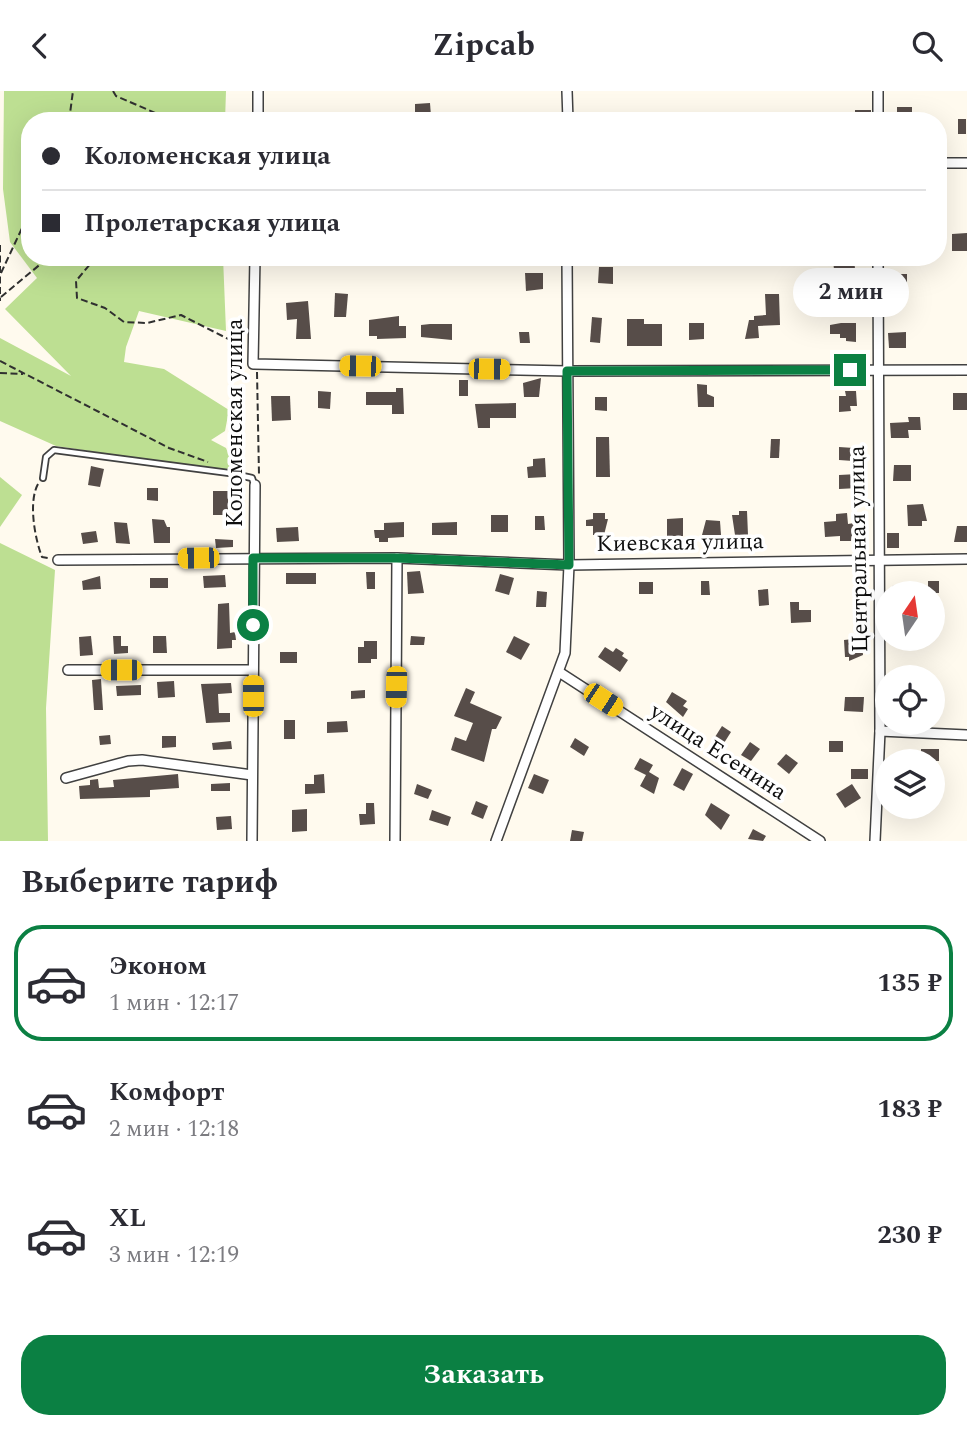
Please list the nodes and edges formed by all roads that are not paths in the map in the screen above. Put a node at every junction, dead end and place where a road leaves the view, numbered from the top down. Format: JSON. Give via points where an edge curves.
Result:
{"nodes":[{"id":1,"x":258,"y":91,"type":"edge"},
{"id":2,"x":568,"y":91,"type":"edge"},
{"id":3,"x":878,"y":91,"type":"edge"},
{"id":4,"x":258,"y":112,"type":"edge"},
{"id":5,"x":568,"y":112,"type":"edge"},
{"id":6,"x":878,"y":112,"type":"edge"},
{"id":7,"x":947,"y":163,"type":"edge"},
{"id":8,"x":967,"y":163,"type":"edge"},
{"id":9,"x":255,"y":266,"type":"edge"},
{"id":10,"x":567,"y":266,"type":"edge"},
{"id":11,"x":877,"y":266,"type":"edge"},
{"id":12,"x":876,"y":370,"type":"junction"},
{"id":13,"x":967,"y":370,"type":"edge"},
{"id":14,"x":567,"y":371,"type":"junction"},
{"id":15,"x":43,"y":478,"type":"road end"},
{"id":16,"x":255,"y":485,"type":"joint"},
{"id":17,"x":253,"y":558,"type":"junction"},
{"id":18,"x":397,"y":558,"type":"junction"},
{"id":19,"x":878,"y":558,"type":"junction"},
{"id":20,"x":967,"y":559,"type":"edge"},
{"id":21,"x":58,"y":560,"type":"road end"},
{"id":22,"x":569,"y":565,"type":"junction"},
{"id":23,"x":879,"y":665,"type":"edge"},
{"id":24,"x":68,"y":670,"type":"dead end"},
{"id":25,"x":253,"y":670,"type":"junction"},
{"id":26,"x":559,"y":672,"type":"junction"},
{"id":27,"x":945,"y":734,"type":"edge"},
{"id":28,"x":880,"y":735,"type":"edge"},
{"id":29,"x":967,"y":735,"type":"edge"},
{"id":30,"x":252,"y":775,"type":"junction"},
{"id":31,"x":66,"y":778,"type":"dead end"},
{"id":32,"x":252,"y":841,"type":"edge"},
{"id":33,"x":395,"y":841,"type":"edge"},
{"id":34,"x":496,"y":841,"type":"edge"},
{"id":35,"x":820,"y":841,"type":"edge"},
{"id":36,"x":875,"y":841,"type":"edge"}],
"edges":[{"from":1,"to":4,"type":"street"},
{"from":2,"to":5,"type":"street"},
{"from":3,"to":6,"type":"street"},
{"from":7,"to":8,"type":"street"},
{"from":9,"to":14,"type":"street","name":"Коломенская улица","via":[[253,364]]},
{"from":10,"to":14,"type":"street"},
{"from":11,"to":12,"type":"street","name":"Центральная улица"},
{"from":12,"to":13,"type":"street"},
{"from":12,"to":14,"type":"street"},
{"from":12,"to":19,"type":"street","name":"Центральная улица"},
{"from":14,"to":22,"type":"street"},
{"from":15,"to":16,"type":"lane","via":[[46,457],[54,450],[229,474],[251,478]]},
{"from":16,"to":17,"type":"street","name":"Коломенская улица"},
{"from":17,"to":18,"type":"street","name":"Киевская улица"},
{"from":17,"to":21,"type":"street","name":"Киевская улица"},
{"from":17,"to":25,"type":"street","name":"Коломенская улица"},
{"from":18,"to":22,"type":"street","name":"Киевская улица"},
{"from":18,"to":33,"type":"street"},
{"from":19,"to":20,"type":"street","name":"Киевская улица"},
{"from":19,"to":22,"type":"street","name":"Киевская улица"},
{"from":19,"to":23,"type":"street","name":"Центральная улица"},
{"from":22,"to":26,"type":"street","via":[[565,653]]},
{"from":24,"to":25,"type":"street"},
{"from":25,"to":30,"type":"street","name":"Коломенская улица"},
{"from":26,"to":34,"type":"street"},
{"from":26,"to":35,"type":"street","name":"улица Есенина"},
{"from":27,"to":29,"type":"street"},
{"from":28,"to":36,"type":"street","name":"Центральная улица"},
{"from":30,"to":31,"type":"street","via":[[135,760]]},
{"from":30,"to":32,"type":"street","name":"Коломенская улица"}]}
